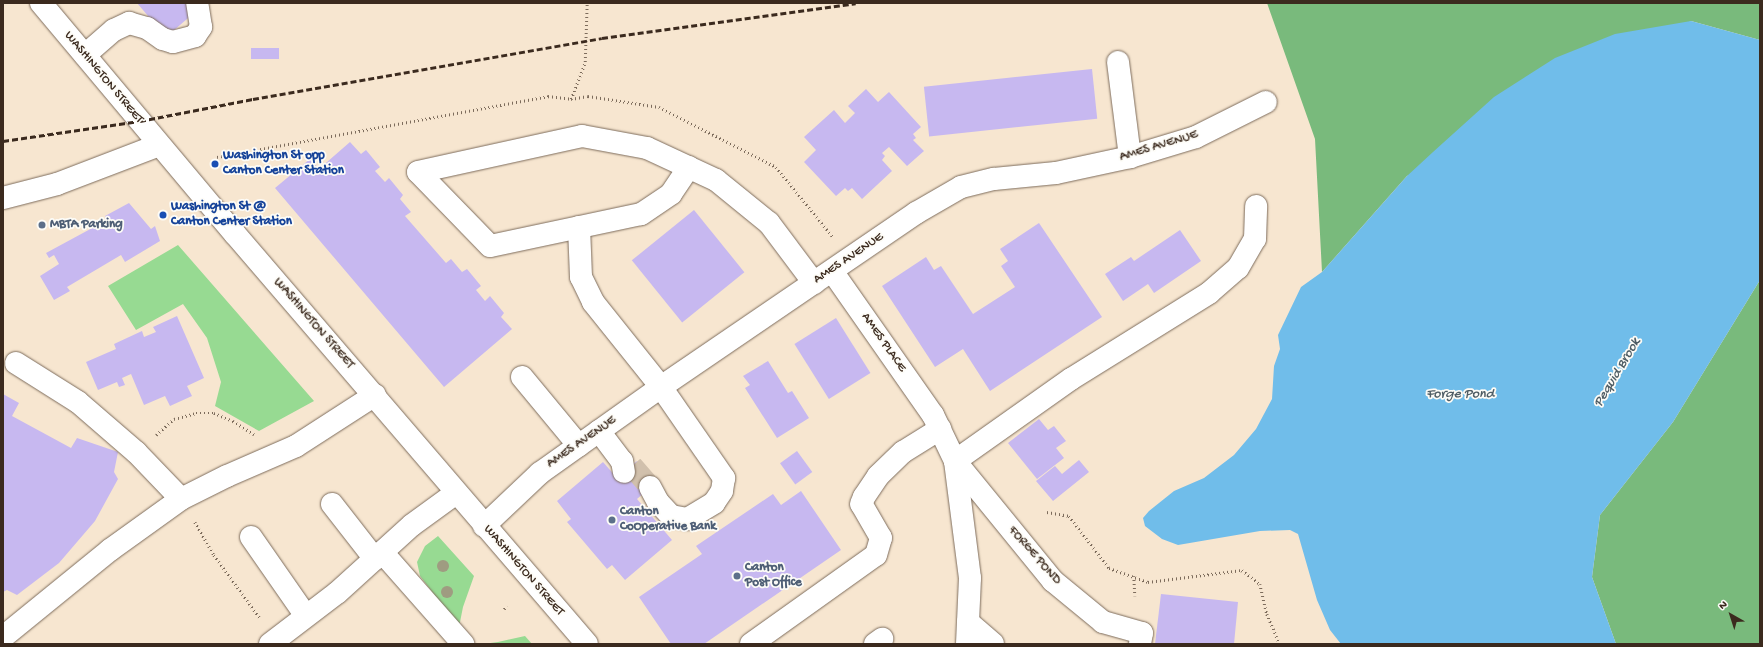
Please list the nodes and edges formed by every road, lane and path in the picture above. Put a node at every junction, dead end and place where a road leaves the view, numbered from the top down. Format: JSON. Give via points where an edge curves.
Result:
{"nodes":[{"id":1,"x":41,"y":3,"type":"edge"},
{"id":2,"x":197,"y":3,"type":"edge"},
{"id":3,"x":587,"y":3,"type":"edge"},
{"id":4,"x":85,"y":55,"type":"junction"},
{"id":5,"x":1118,"y":62,"type":"dead end"},
{"id":6,"x":571,"y":99,"type":"dead end"},
{"id":7,"x":1266,"y":102,"type":"dead end"},
{"id":8,"x":159,"y":144,"type":"junction"},
{"id":9,"x":1130,"y":158,"type":"junction"},
{"id":10,"x":689,"y":167,"type":"junction"},
{"id":11,"x":3,"y":198,"type":"edge"},
{"id":12,"x":1256,"y":206,"type":"dead end"},
{"id":13,"x":579,"y":227,"type":"junction"},
{"id":14,"x":832,"y":271,"type":"junction"},
{"id":15,"x":814,"y":283,"type":"junction"},
{"id":16,"x":16,"y":363,"type":"dead end"},
{"id":17,"x":522,"y":377,"type":"dead end"},
{"id":18,"x":661,"y":387,"type":"junction"},
{"id":19,"x":375,"y":395,"type":"junction"},
{"id":20,"x":936,"y":422,"type":"junction"},
{"id":21,"x":599,"y":431,"type":"junction"},
{"id":22,"x":579,"y":446,"type":"junction"},
{"id":23,"x":278,"y":454,"type":"junction"},
{"id":24,"x":140,"y":456,"type":"junction"},
{"id":25,"x":955,"y":461,"type":"junction"},
{"id":26,"x":626,"y":466,"type":"tunnel mouth"},
{"id":27,"x":456,"y":493,"type":"junction"},
{"id":28,"x":650,"y":494,"type":"tunnel mouth"},
{"id":29,"x":182,"y":499,"type":"junction"},
{"id":30,"x":332,"y":504,"type":"dead end"},
{"id":31,"x":1047,"y":512,"type":"dead end"},
{"id":32,"x":484,"y":526,"type":"junction"},
{"id":33,"x":251,"y":537,"type":"dead end"},
{"id":34,"x":378,"y":555,"type":"junction"},
{"id":35,"x":1134,"y":576,"type":"junction"},
{"id":36,"x":1135,"y":596,"type":"dead end"},
{"id":37,"x":306,"y":616,"type":"junction"},
{"id":38,"x":261,"y":620,"type":"dead end"},
{"id":39,"x":968,"y":622,"type":"junction"},
{"id":40,"x":3,"y":637,"type":"edge"},
{"id":41,"x":270,"y":644,"type":"edge"},
{"id":42,"x":463,"y":644,"type":"edge"},
{"id":43,"x":587,"y":644,"type":"edge"},
{"id":44,"x":751,"y":644,"type":"edge"},
{"id":45,"x":967,"y":644,"type":"edge"},
{"id":46,"x":992,"y":644,"type":"edge"},
{"id":47,"x":1140,"y":644,"type":"edge"},
{"id":48,"x":1280,"y":644,"type":"edge"}],
"edges":[{"from":1,"to":4,"type":"street","name":"WASHINGTON STREET"},
{"from":2,"to":4,"type":"street","via":[[201,27],[195,36],[173,42],[146,28],[129,23],[114,30]]},
{"from":3,"to":6,"type":"path","via":[[585,62]]},
{"from":4,"to":8,"type":"street","name":"WASHINGTON STREET"},
{"from":5,"to":9,"type":"street"},
{"from":7,"to":9,"type":"street","name":"AMES AVENUE","via":[[1196,138]]},
{"from":8,"to":11,"type":"street","via":[[57,184]]},
{"from":8,"to":19,"type":"street","name":"WASHINGTON STREET"},
{"from":9,"to":14,"type":"street","name":"AMES AVENUE","via":[[1056,173],[994,179],[961,187],[916,213]]},
{"from":10,"to":13,"type":"street","via":[[670,194],[641,214]]},
{"from":10,"to":13,"type":"street","via":[[647,148],[582,136],[418,172],[490,246]]},
{"from":10,"to":15,"type":"street","via":[[716,180],[769,223]]},
{"from":12,"to":25,"type":"street","via":[[1255,239],[1238,268],[1215,288],[1071,379]]},
{"from":13,"to":18,"type":"street","via":[[581,277],[593,302]]},
{"from":14,"to":15,"type":"street","name":"AMES AVENUE"},
{"from":14,"to":20,"type":"street","name":"AMES PLACE"},
{"from":15,"to":18,"type":"street","name":"AMES AVENUE"},
{"from":16,"to":24,"type":"street","via":[[78,402]]},
{"from":17,"to":22,"type":"street"},
{"from":18,"to":21,"type":"street","name":"AMES AVENUE"},
{"from":18,"to":28,"type":"street","via":[[724,478],[722,491],[714,503],[687,519],[670,516]]},
{"from":19,"to":23,"type":"street","via":[[296,446]]},
{"from":19,"to":27,"type":"street","name":"WASHINGTON STREET"},
{"from":20,"to":25,"type":"street","name":"FORGE POND"},
{"from":20,"to":44,"type":"street","via":[[878,476],[864,497],[861,504],[881,538],[876,555]]},
{"from":21,"to":22,"type":"street","name":"AMES AVENUE"},
{"from":21,"to":26,"type":"street"},
{"from":22,"to":32,"type":"street","name":"AMES AVENUE","via":[[540,473]]},
{"from":23,"to":24,"type":"path","via":[[233,421],[214,413],[196,413],[174,419],[163,427]]},
{"from":23,"to":29,"type":"street"},
{"from":24,"to":29,"type":"street"},
{"from":25,"to":39,"type":"street","name":"FORGE POND","via":[[970,578]]},
{"from":25,"to":47,"type":"street","name":"FORGE POND","via":[[1053,581],[1103,622],[1142,633]]},
{"from":27,"to":32,"type":"street","name":"WASHINGTON STREET"},
{"from":27,"to":34,"type":"street","via":[[412,525]]},
{"from":29,"to":38,"type":"path","via":[[214,555]]},
{"from":29,"to":40,"type":"street","via":[[110,550]]},
{"from":30,"to":34,"type":"street"},
{"from":31,"to":35,"type":"path","via":[[1069,516],[1108,568]]},
{"from":32,"to":43,"type":"street","name":"WASHINGTON STREET"},
{"from":33,"to":37,"type":"street"},
{"from":34,"to":37,"type":"street","via":[[337,593]]},
{"from":34,"to":42,"type":"street"},
{"from":35,"to":36,"type":"path"},
{"from":35,"to":48,"type":"path","via":[[1148,582],[1242,570],[1260,584],[1267,614]]},
{"from":37,"to":41,"type":"street"},
{"from":39,"to":45,"type":"street","name":"FORGE POND"},
{"from":39,"to":46,"type":"street"}]}
